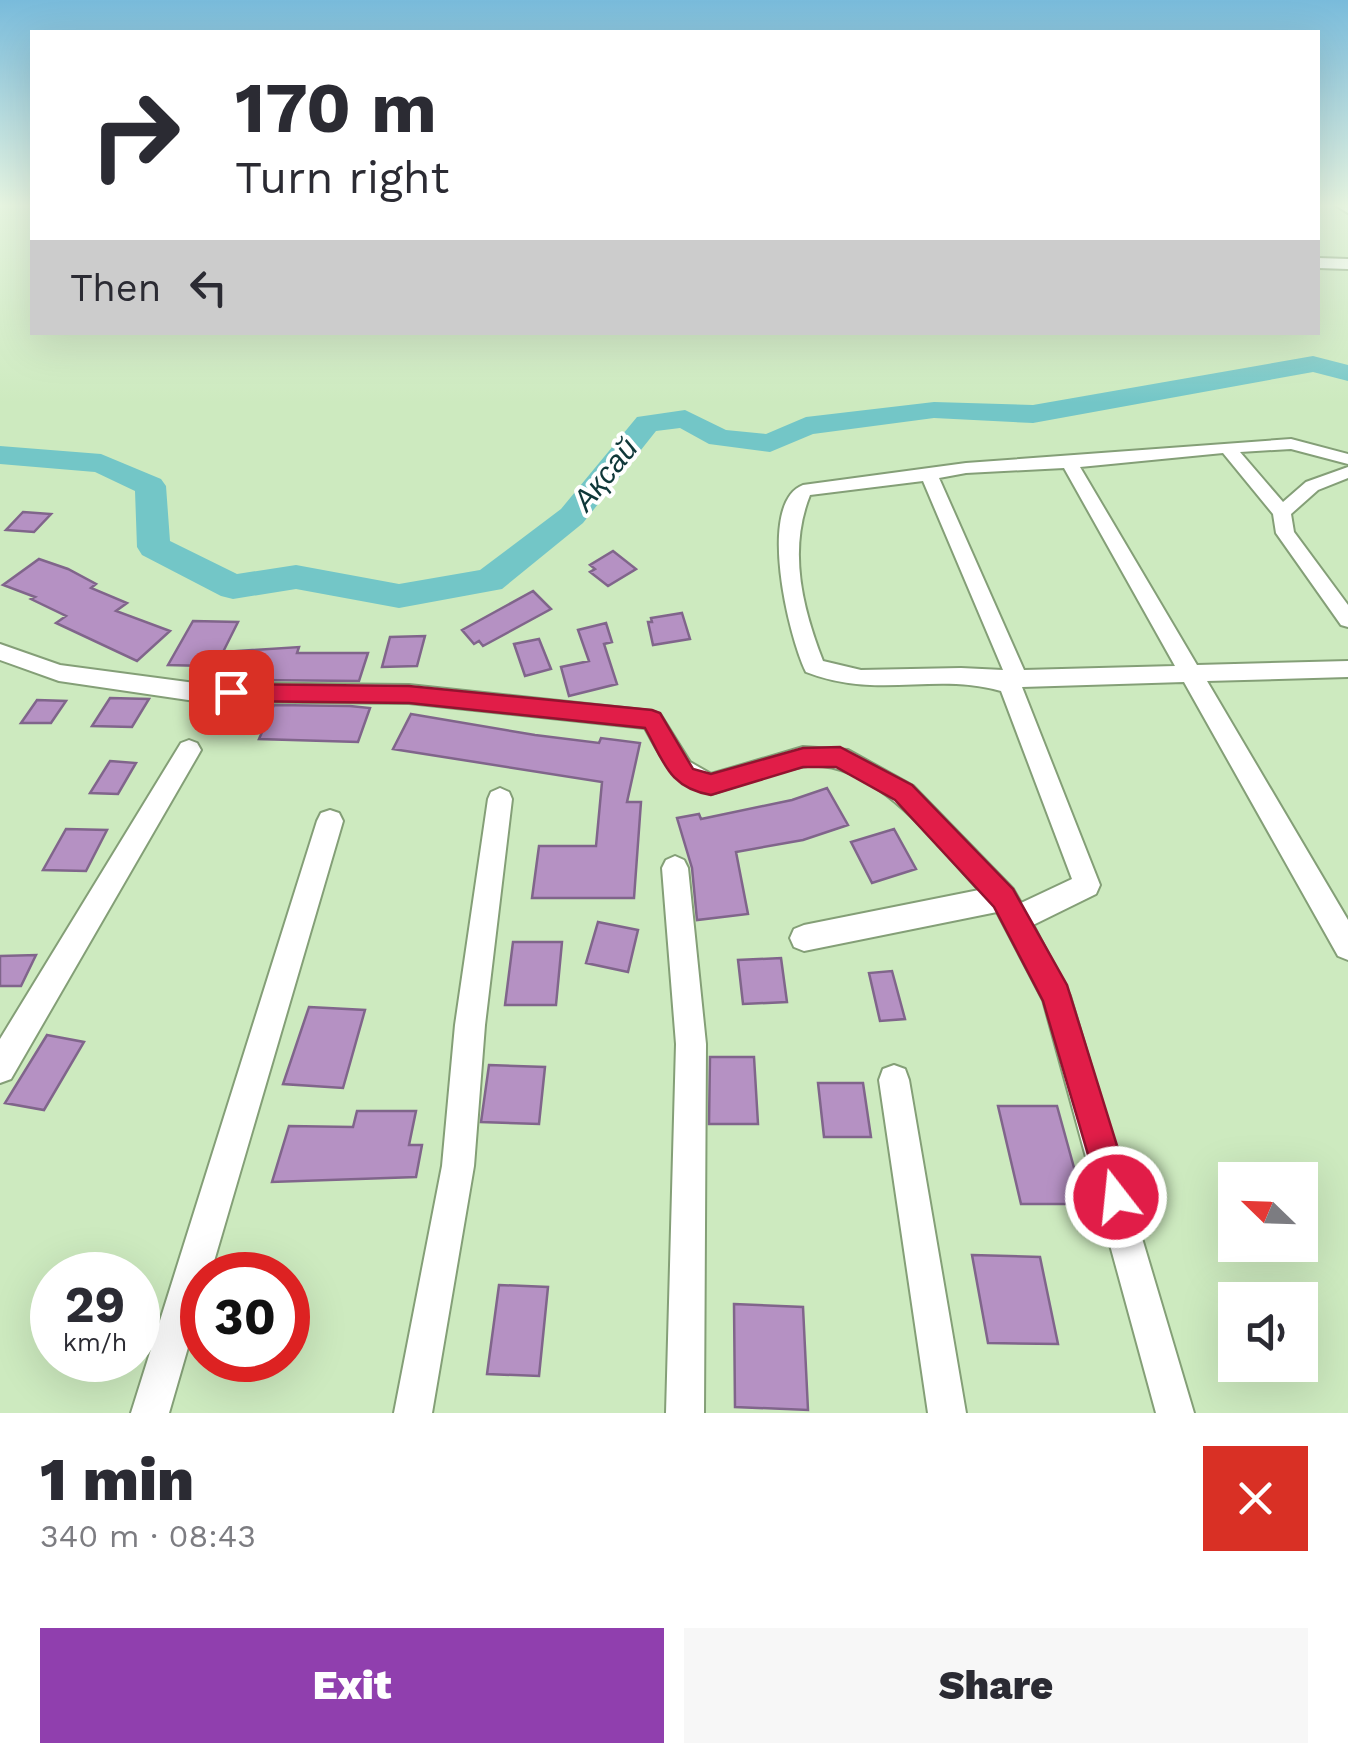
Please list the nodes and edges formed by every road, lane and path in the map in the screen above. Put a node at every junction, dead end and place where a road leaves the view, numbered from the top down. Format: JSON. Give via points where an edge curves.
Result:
{"nodes":[{"id":1,"x":1227,"y":448,"type":"junction"},
{"id":2,"x":1348,"y":459,"type":"edge"},
{"id":3,"x":1070,"y":464,"type":"junction"},
{"id":4,"x":1348,"y":472,"type":"edge"},
{"id":5,"x":928,"y":475,"type":"junction"},
{"id":6,"x":1282,"y":512,"type":"junction"},
{"id":7,"x":1348,"y":620,"type":"edge"},
{"id":8,"x":0,"y":652,"type":"edge"},
{"id":9,"x":1348,"y":669,"type":"edge"},
{"id":10,"x":1194,"y":674,"type":"junction"},
{"id":11,"x":1006,"y":678,"type":"junction"},
{"id":12,"x":189,"y":750,"type":"dead end"},
{"id":13,"x":500,"y":799,"type":"dead end"},
{"id":14,"x":330,"y":821,"type":"dead end"},
{"id":15,"x":675,"y":868,"type":"dead end"},
{"id":16,"x":1009,"y":909,"type":"junction"},
{"id":17,"x":804,"y":938,"type":"dead end"},
{"id":18,"x":1348,"y":946,"type":"edge"},
{"id":19,"x":0,"y":1068,"type":"edge"},
{"id":20,"x":894,"y":1080,"type":"dead end"},
{"id":21,"x":150,"y":1413,"type":"edge"},
{"id":22,"x":413,"y":1413,"type":"edge"},
{"id":23,"x":685,"y":1413,"type":"edge"},
{"id":24,"x":947,"y":1413,"type":"edge"},
{"id":25,"x":1176,"y":1413,"type":"edge"}],
"edges":[{"from":1,"to":2,"type":"street","via":[[1291,444]]},
{"from":1,"to":3,"type":"street"},
{"from":1,"to":6,"type":"street"},
{"from":3,"to":5,"type":"street"},
{"from":3,"to":10,"type":"street"},
{"from":4,"to":6,"type":"street","via":[[1312,486]]},
{"from":5,"to":11,"type":"street"},
{"from":5,"to":11,"type":"street","via":[[803,490],[790,528],[799,628],[814,666],[838,679]]},
{"from":6,"to":7,"type":"street","via":[[1285,534]]},
{"from":8,"to":16,"type":"street","via":[[59,673],[195,692],[409,694],[652,720],[685,776],[711,784],[803,758],[840,757],[904,793]]},
{"from":9,"to":10,"type":"street"},
{"from":10,"to":11,"type":"street"},
{"from":10,"to":18,"type":"street"},
{"from":11,"to":16,"type":"street","via":[[1086,884]]},
{"from":12,"to":19,"type":"street"},
{"from":13,"to":22,"type":"street","via":[[458,1166]]},
{"from":14,"to":21,"type":"street"},
{"from":15,"to":23,"type":"street","via":[[691,1044]]},
{"from":16,"to":17,"type":"street"},
{"from":16,"to":25,"type":"street","via":[[1056,996]]},
{"from":20,"to":24,"type":"street"}]}
